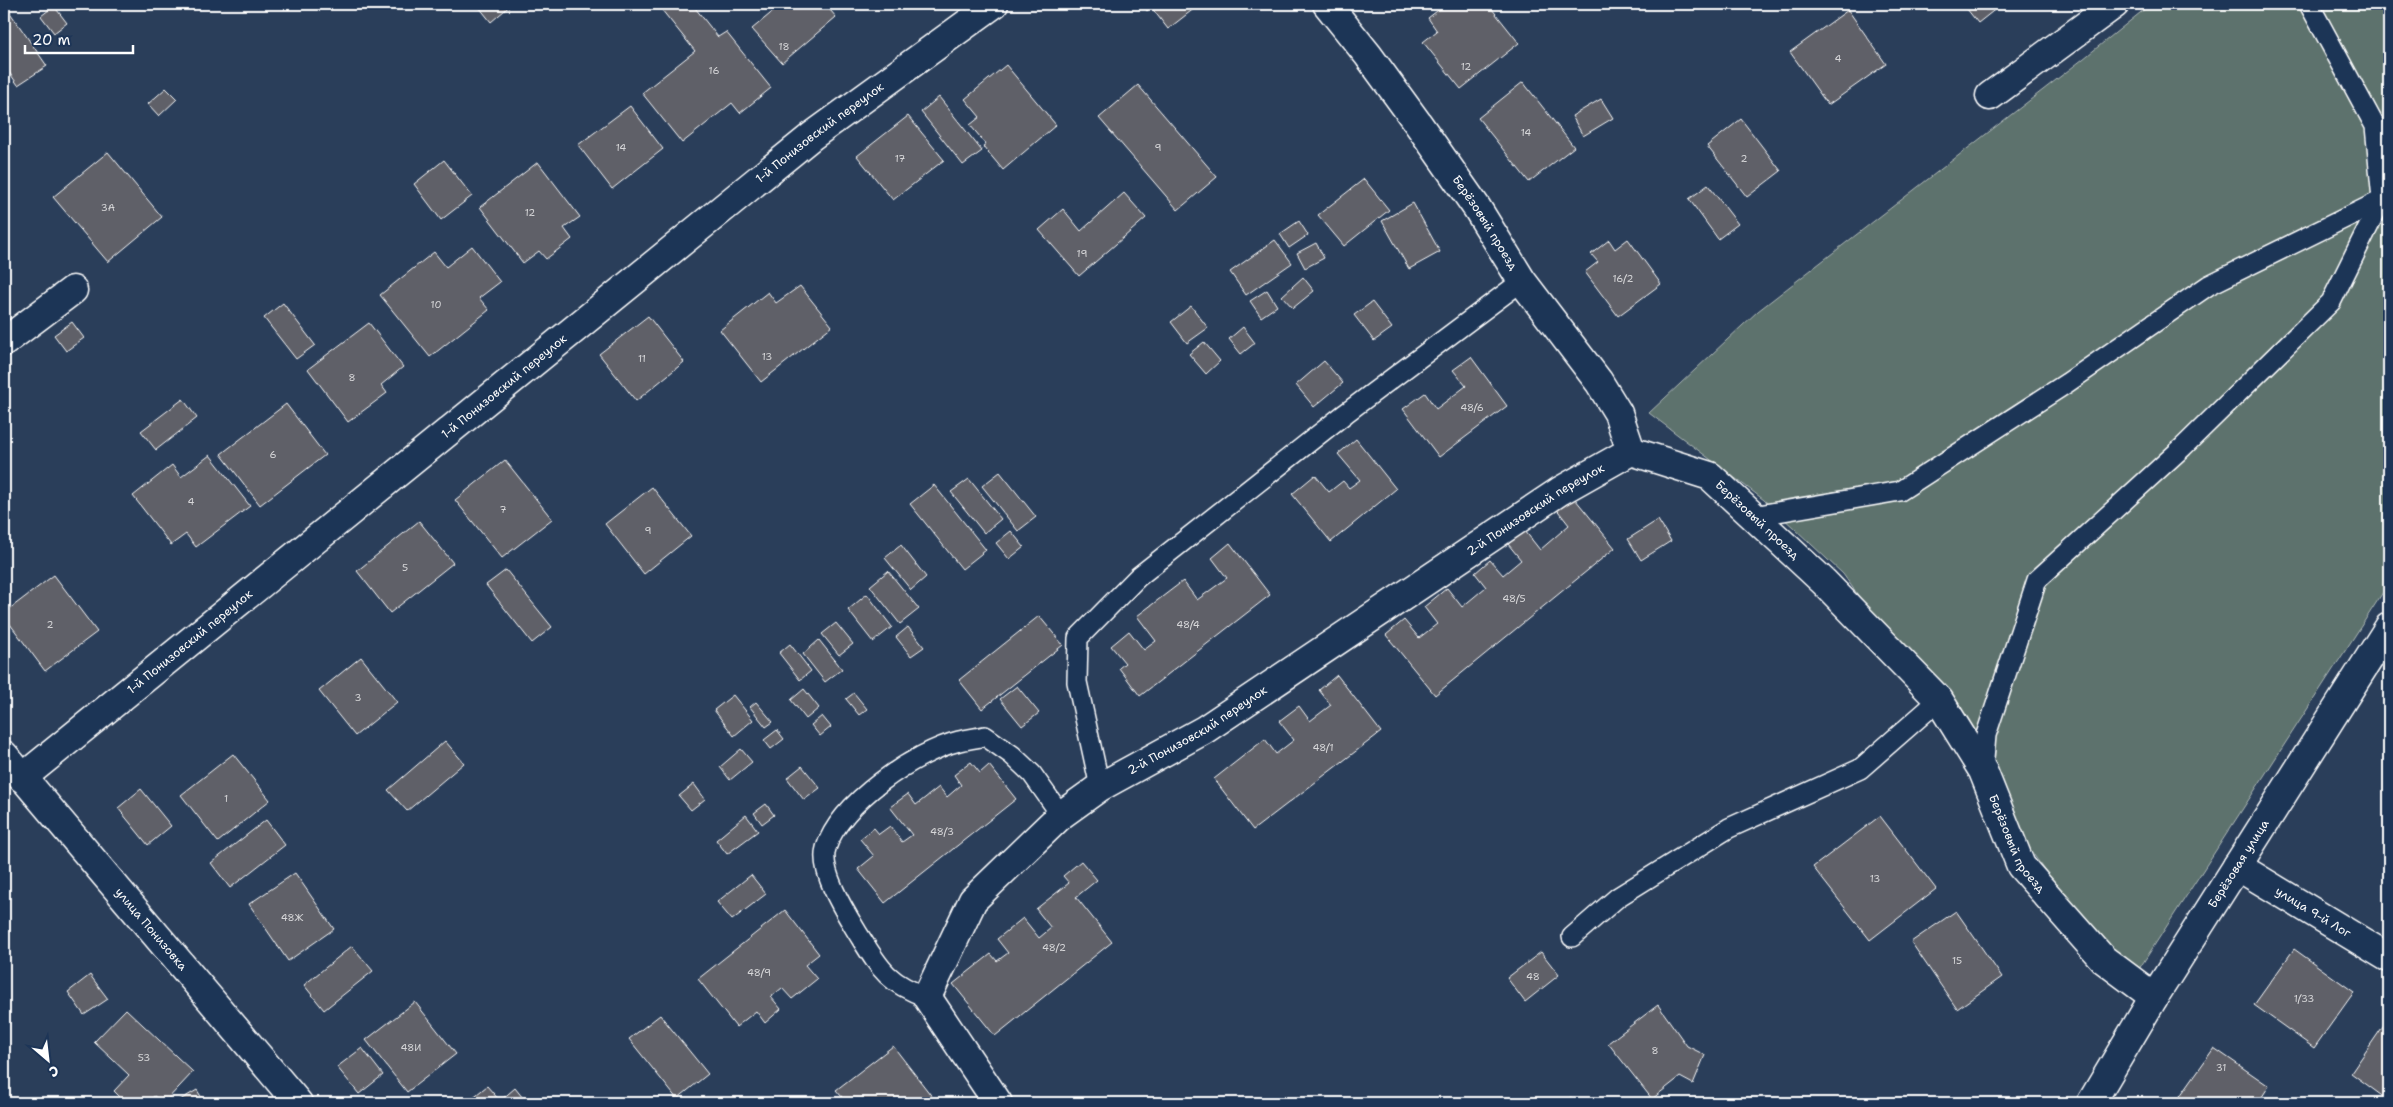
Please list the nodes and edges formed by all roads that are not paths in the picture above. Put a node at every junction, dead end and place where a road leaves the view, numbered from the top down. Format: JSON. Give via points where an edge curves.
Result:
{"nodes":[{"id":1,"x":994,"y":4,"type":"edge"},
{"id":2,"x":1327,"y":4,"type":"edge"},
{"id":3,"x":2115,"y":4,"type":"edge"},
{"id":4,"x":2309,"y":4,"type":"edge"},
{"id":5,"x":1990,"y":96,"type":"dead end"},
{"id":6,"x":2385,"y":198,"type":"edge"},
{"id":7,"x":1522,"y":281,"type":"junction"},
{"id":8,"x":73,"y":290,"type":"dead end"},
{"id":9,"x":4,"y":342,"type":"edge"},
{"id":10,"x":1632,"y":451,"type":"junction"},
{"id":11,"x":1753,"y":516,"type":"junction"},
{"id":12,"x":2389,"y":627,"type":"edge"},
{"id":13,"x":1939,"y":700,"type":"junction"},
{"id":14,"x":4,"y":755,"type":"edge"},
{"id":15,"x":1984,"y":770,"type":"junction"},
{"id":16,"x":22,"y":778,"type":"junction"},
{"id":17,"x":1100,"y":787,"type":"junction"},
{"id":18,"x":1061,"y":815,"type":"junction"},
{"id":19,"x":2237,"y":866,"type":"junction"},
{"id":20,"x":1572,"y":937,"type":"dead end"},
{"id":21,"x":2389,"y":958,"type":"edge"},
{"id":22,"x":927,"y":997,"type":"junction"},
{"id":23,"x":2154,"y":997,"type":"junction"},
{"id":24,"x":298,"y":1103,"type":"edge"},
{"id":25,"x":998,"y":1103,"type":"edge"},
{"id":26,"x":2091,"y":1103,"type":"edge"}],
"edges":[{"from":1,"to":16,"type":"street","name":"1-й Понизовский переулок","via":[[812,136]]},
{"from":2,"to":7,"type":"street","name":"Берёзовый проезд","via":[[1430,140]]},
{"from":3,"to":5,"type":"street"},
{"from":4,"to":6,"type":"lane","via":[[2375,126]]},
{"from":6,"to":11,"type":"lane","via":[[2209,285],[2067,383],[1900,491]]},
{"from":6,"to":15,"type":"lane","via":[[2331,302],[2183,447],[2037,580],[1986,735]]},
{"from":7,"to":10,"type":"street","name":"Берёзовый проезд","via":[[1599,382],[1618,413]]},
{"from":7,"to":17,"type":"lane","via":[[1346,412],[1138,577],[1078,638],[1077,682]]},
{"from":8,"to":9,"type":"street"},
{"from":10,"to":11,"type":"street","name":"Берёзовый проезд","via":[[1710,476]]},
{"from":10,"to":17,"type":"street","name":"2-й Понизовский переулок","via":[[1560,491],[1204,730]]},
{"from":11,"to":13,"type":"street","name":"Берёзовый проезд","via":[[1824,582]]},
{"from":12,"to":19,"type":"street","name":"Берёзовая улица"},
{"from":13,"to":15,"type":"street","name":"Берёзовый проезд"},
{"from":13,"to":20,"type":"lane","via":[[1860,769],[1729,828],[1618,897]]},
{"from":14,"to":16,"type":"street","name":"улица Понизовка"},
{"from":15,"to":23,"type":"street","name":"Берёзовый проезд","via":[[2021,866],[2103,959]]},
{"from":16,"to":24,"type":"street","name":"улица Понизовка"},
{"from":17,"to":18,"type":"street","name":"2-й Понизовский переулок"},
{"from":18,"to":22,"type":"street","name":"2-й Понизовский переулок","via":[[973,900]]},
{"from":18,"to":22,"type":"lane","via":[[1032,774],[985,736],[958,741],[926,754],[863,797],[840,822],[826,849],[828,876],[841,905],[880,969],[904,989]]},
{"from":19,"to":21,"type":"street","name":"улица 9-й Лог"},
{"from":19,"to":23,"type":"street","name":"Берёзовая улица"},
{"from":22,"to":25,"type":"street"},
{"from":23,"to":26,"type":"street","name":"Берёзовая улица"}]}
